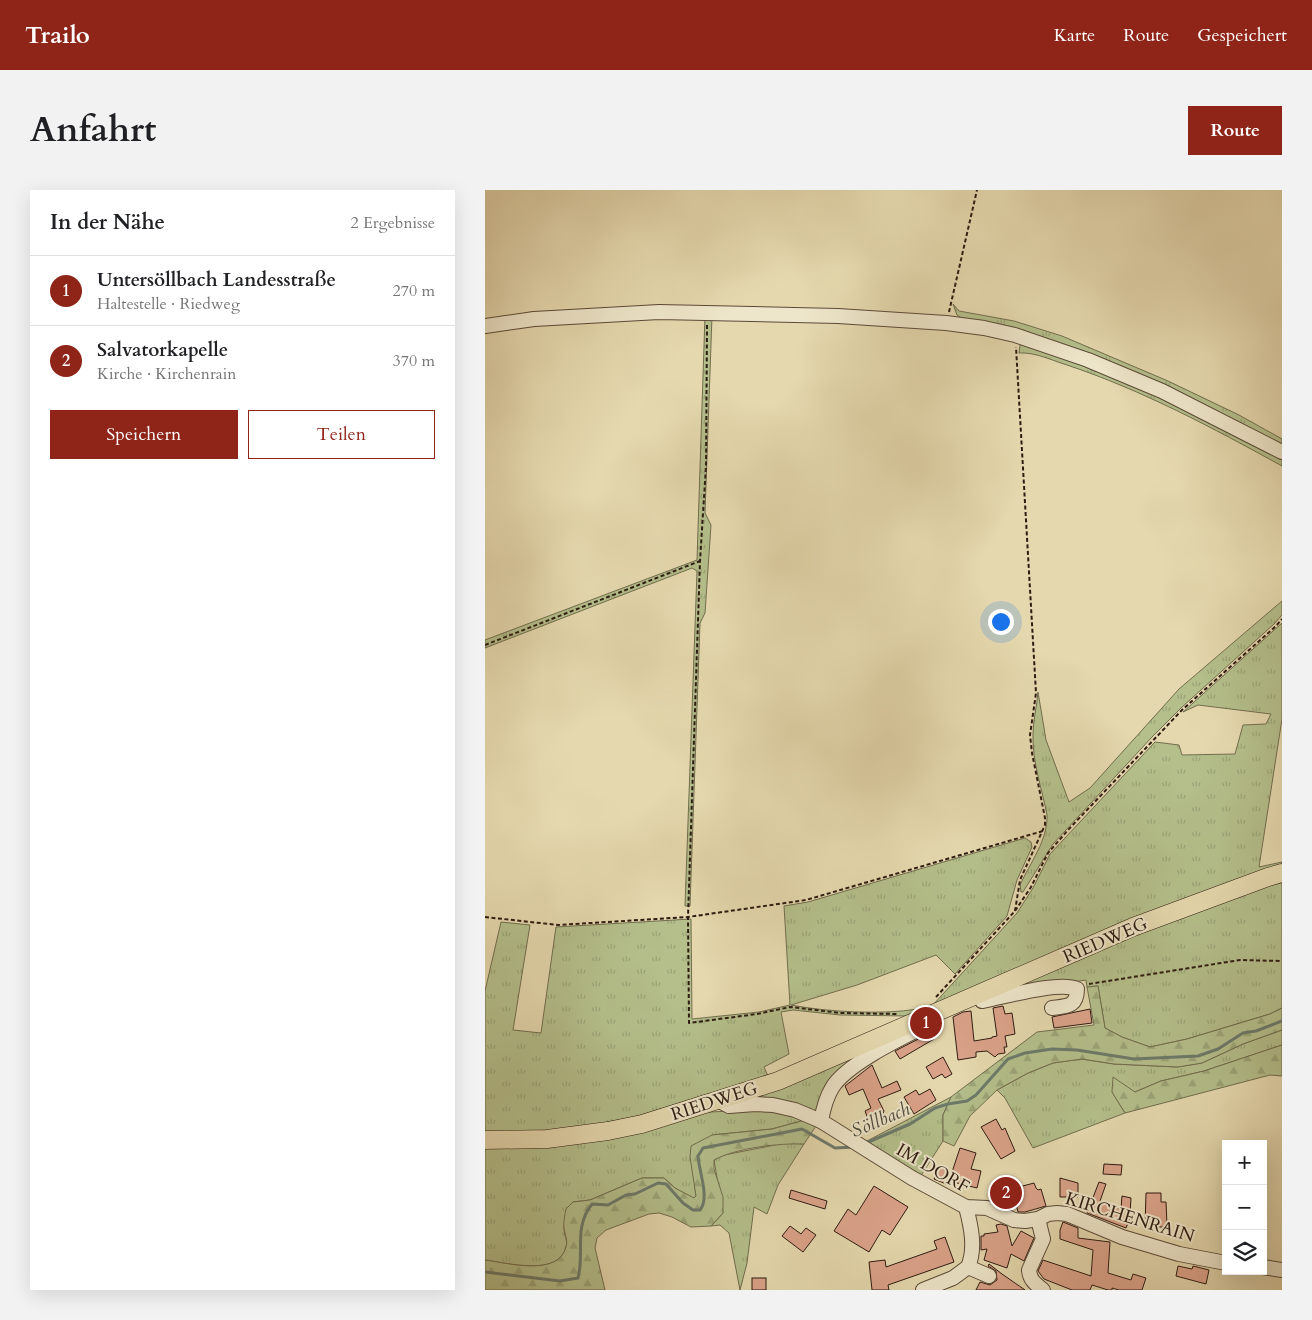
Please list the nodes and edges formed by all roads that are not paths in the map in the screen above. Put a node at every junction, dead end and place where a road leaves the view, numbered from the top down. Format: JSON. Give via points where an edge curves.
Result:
{"nodes":[{"id":1,"x":485,"y":326,"type":"edge"},
{"id":2,"x":1282,"y":452,"type":"edge"},
{"id":3,"x":1282,"y":873,"type":"edge"},
{"id":4,"x":977,"y":994,"type":"junction"},
{"id":5,"x":1052,"y":1008,"type":"dead end"},
{"id":6,"x":931,"y":1014,"type":"junction"},
{"id":7,"x":719,"y":1100,"type":"junction"},
{"id":8,"x":821,"y":1121,"type":"junction"},
{"id":9,"x":485,"y":1140,"type":"edge"},
{"id":10,"x":967,"y":1207,"type":"junction"},
{"id":11,"x":1038,"y":1219,"type":"junction"},
{"id":12,"x":1222,"y":1262,"type":"edge"},
{"id":13,"x":968,"y":1267,"type":"junction"},
{"id":14,"x":1267,"y":1268,"type":"edge"},
{"id":15,"x":1282,"y":1270,"type":"edge"},
{"id":16,"x":989,"y":1276,"type":"dead end"},
{"id":17,"x":931,"y":1288,"type":"edge"},
{"id":18,"x":1043,"y":1290,"type":"edge"}],
"edges":[{"from":1,"to":2,"type":"street","via":[[534,319],[659,312],[838,316],[984,328],[1088,360],[1162,391]]},
{"from":3,"to":4,"type":"main road","name":"RIEDWEG","via":[[1181,908]]},
{"from":4,"to":5,"type":"street","via":[[982,1001],[1056,987],[1077,989],[1076,1000],[1071,1006]]},
{"from":4,"to":6,"type":"main road","name":"RIEDWEG"},
{"from":6,"to":7,"type":"main road","name":"RIEDWEG","via":[[778,1080]]},
{"from":6,"to":8,"type":"street","name":"RIEDWEG","via":[[935,1020],[849,1070],[833,1087]]},
{"from":7,"to":8,"type":"street","name":"IM DORF","via":[[729,1106],[773,1105]]},
{"from":7,"to":9,"type":"main road","name":"RIEDWEG","via":[[608,1131],[547,1139]]},
{"from":8,"to":10,"type":"street","name":"IM DORF","via":[[866,1151]]},
{"from":10,"to":11,"type":"street","name":"KIRCHENRAIN","via":[[987,1208],[1019,1220]]},
{"from":10,"to":13,"type":"street","name":"IM DORF","via":[[972,1251]]},
{"from":11,"to":12,"type":"street","name":"KIRCHENRAIN","via":[[1048,1214],[1067,1214],[1122,1238]]},
{"from":11,"to":18,"type":"street","via":[[1043,1239],[1029,1276]]},
{"from":13,"to":16,"type":"street"},
{"from":13,"to":17,"type":"street"},
{"from":14,"to":15,"type":"street"}]}
